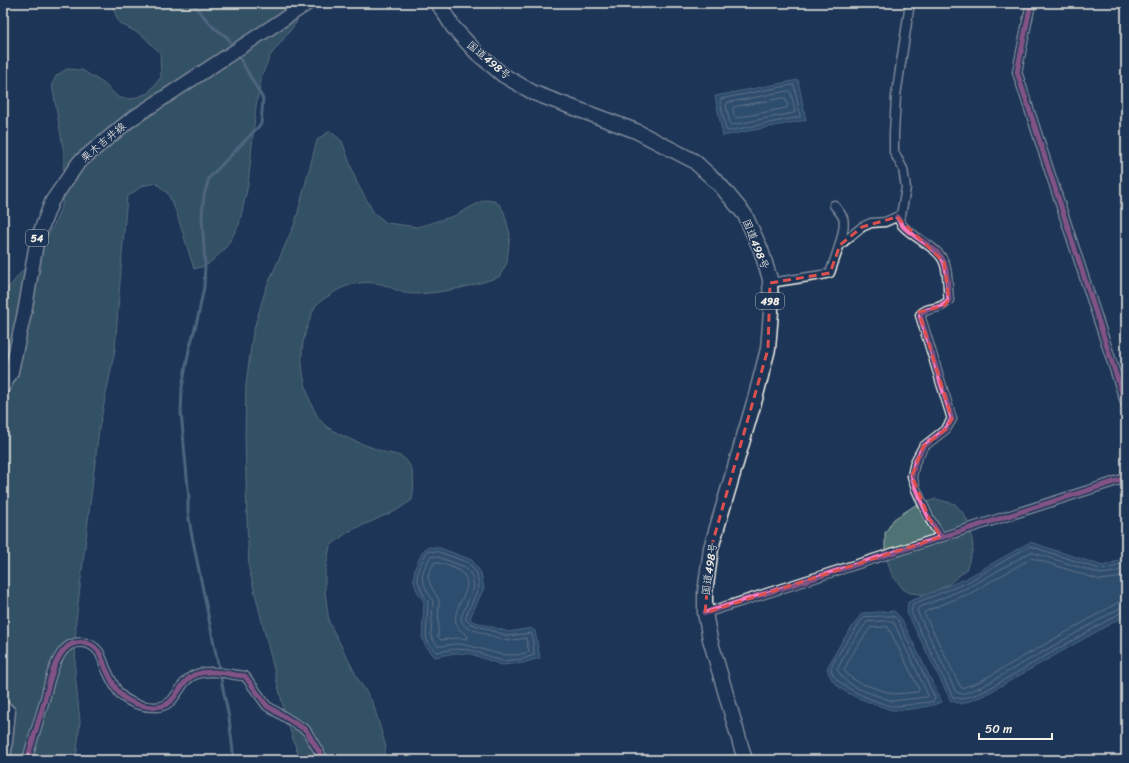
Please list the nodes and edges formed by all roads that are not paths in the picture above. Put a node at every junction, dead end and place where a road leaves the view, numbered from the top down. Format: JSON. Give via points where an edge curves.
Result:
{"nodes":[{"id":1,"x":308,"y":3,"type":"edge"},
{"id":2,"x":438,"y":3,"type":"edge"},
{"id":3,"x":910,"y":3,"type":"edge"},
{"id":4,"x":1031,"y":3,"type":"edge"},
{"id":5,"x":834,"y":205,"type":"dead end"},
{"id":6,"x":897,"y":217,"type":"junction"},
{"id":7,"x":840,"y":245,"type":"junction"},
{"id":8,"x":770,"y":283,"type":"junction"},
{"id":9,"x":3,"y":387,"type":"edge"},
{"id":10,"x":1126,"y":405,"type":"edge"},
{"id":11,"x":1126,"y":478,"type":"edge"},
{"id":12,"x":941,"y":537,"type":"junction"},
{"id":13,"x":705,"y":613,"type":"junction"},
{"id":14,"x":3,"y":708,"type":"edge"},
{"id":15,"x":6,"y":760,"type":"edge"},
{"id":16,"x":27,"y":760,"type":"edge"},
{"id":17,"x":324,"y":760,"type":"edge"},
{"id":18,"x":746,"y":760,"type":"edge"}],
"edges":[{"from":1,"to":9,"type":"main road","name":"栗木吉井線","number":"54","via":[[130,120],[79,162],[52,202],[37,240],[11,373]]},
{"from":2,"to":8,"type":"highway","name":"国道498号","number":"498","via":[[453,27],[477,53],[503,75],[534,93],[636,131],[694,161],[720,185],[745,215],[761,250]]},
{"from":3,"to":6,"type":"street","via":[[896,96],[894,152],[903,169],[906,188],[900,215]]},
{"from":4,"to":10,"type":"street","via":[[1017,72]]},
{"from":5,"to":7,"type":"street","via":[[844,220]]},
{"from":6,"to":7,"type":"street","via":[[862,226]]},
{"from":6,"to":12,"type":"street","via":[[903,226],[937,253],[944,262],[947,276],[949,300],[944,306],[923,311],[920,315],[952,419],[946,429],[923,448],[915,462],[912,476],[929,518]]},
{"from":7,"to":8,"type":"street","via":[[830,272]]},
{"from":8,"to":13,"type":"highway","name":"国道498号","number":"498","via":[[768,349],[711,548]]},
{"from":11,"to":12,"type":"street"},
{"from":12,"to":13,"type":"street"},
{"from":13,"to":18,"type":"highway","name":"国道498号","number":"498","via":[[710,639]]},
{"from":14,"to":15,"type":"street","via":[[7,707],[11,711]]},
{"from":16,"to":17,"type":"street","via":[[52,672],[63,652],[71,644],[82,642],[91,644],[100,653],[120,695],[144,706],[167,705],[176,697],[186,680],[197,674],[208,672],[245,676],[266,706],[306,730]]}]}
